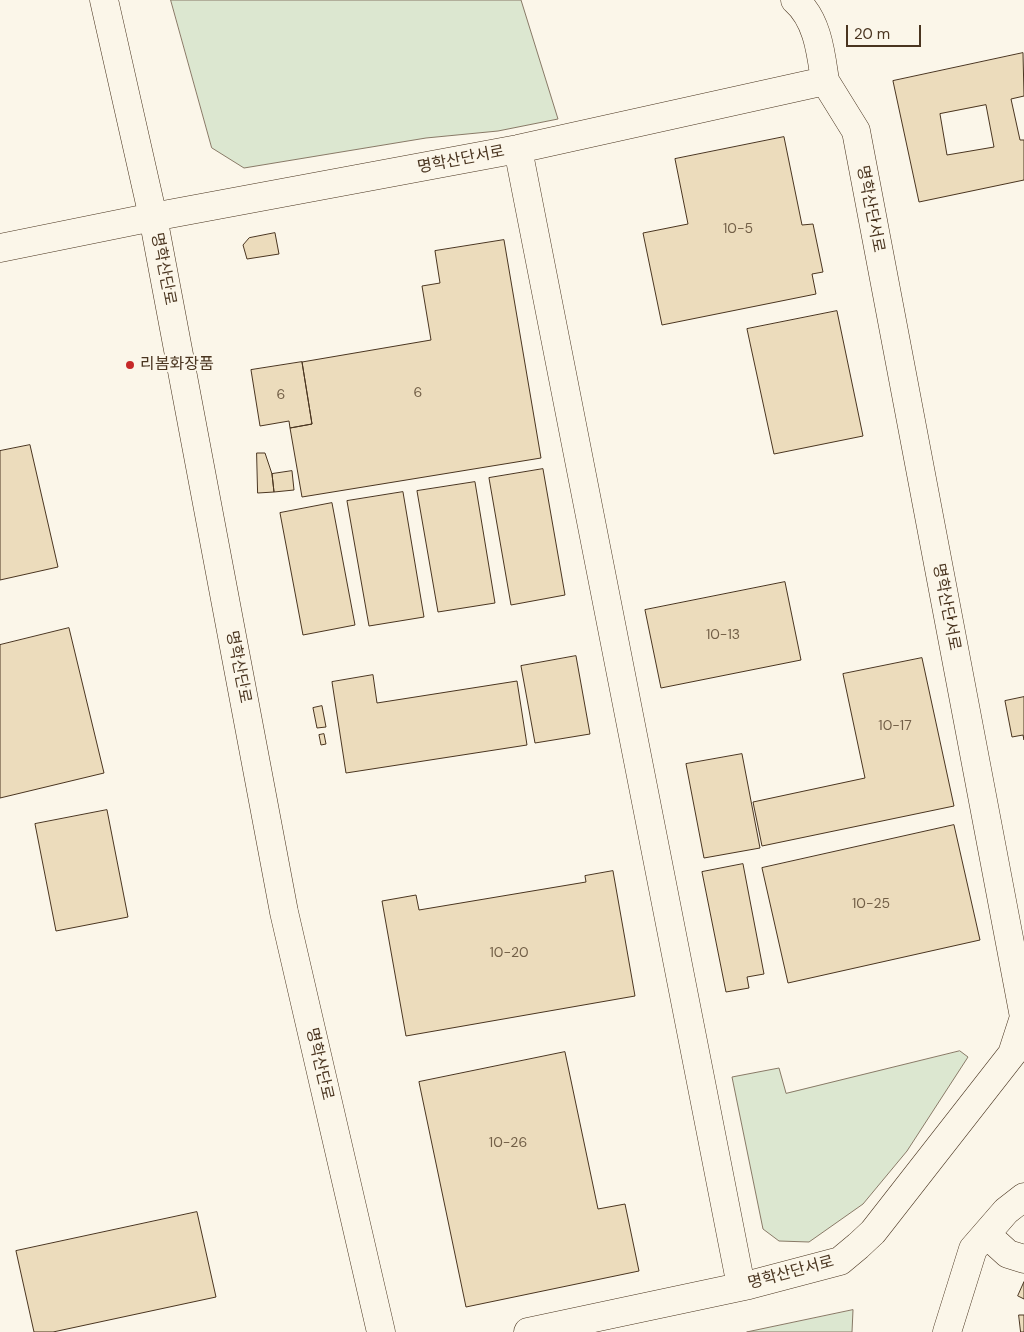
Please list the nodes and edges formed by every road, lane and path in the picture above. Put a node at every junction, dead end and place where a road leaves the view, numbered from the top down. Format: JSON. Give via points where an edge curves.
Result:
{"nodes":[{"id":1,"x":104,"y":0,"type":"edge"},
{"id":2,"x":795,"y":0,"type":"edge"},
{"id":3,"x":825,"y":81,"type":"junction"},
{"id":4,"x":518,"y":149,"type":"junction"},
{"id":5,"x":153,"y":218,"type":"junction"},
{"id":6,"x":0,"y":248,"type":"edge"},
{"id":7,"x":1024,"y":1017,"type":"edge"},
{"id":8,"x":1024,"y":1197,"type":"edge"},
{"id":9,"x":986,"y":1234,"type":"junction"},
{"id":10,"x":1024,"y":1259,"type":"edge"},
{"id":11,"x":741,"y":1286,"type":"junction"},
{"id":12,"x":381,"y":1332,"type":"edge"},
{"id":13,"x":528,"y":1332,"type":"edge"},
{"id":14,"x":947,"y":1332,"type":"edge"}],
"edges":[{"from":1,"to":5,"type":"street","name":"명학산단로"},
{"from":2,"to":3,"type":"street","via":[[802,6],[818,38]]},
{"from":3,"to":4,"type":"street","name":"명학산단서로"},
{"from":3,"to":7,"type":"street","name":"명학산단서로","via":[[856,131]]},
{"from":4,"to":5,"type":"street","name":"명학산단서로"},
{"from":4,"to":11,"type":"street"},
{"from":5,"to":6,"type":"street","name":"명학산단서로"},
{"from":5,"to":12,"type":"street","name":"명학산단로","via":[[284,912]]},
{"from":7,"to":11,"type":"street","name":"명학산단서로","via":[[1012,1054],[858,1246],[840,1261]]},
{"from":8,"to":9,"type":"street","via":[[1006,1211]]},
{"from":9,"to":10,"type":"street","via":[[1008,1254]]},
{"from":9,"to":14,"type":"street","via":[[973,1249]]},
{"from":11,"to":13,"type":"street","name":"명학산단서로"}]}
